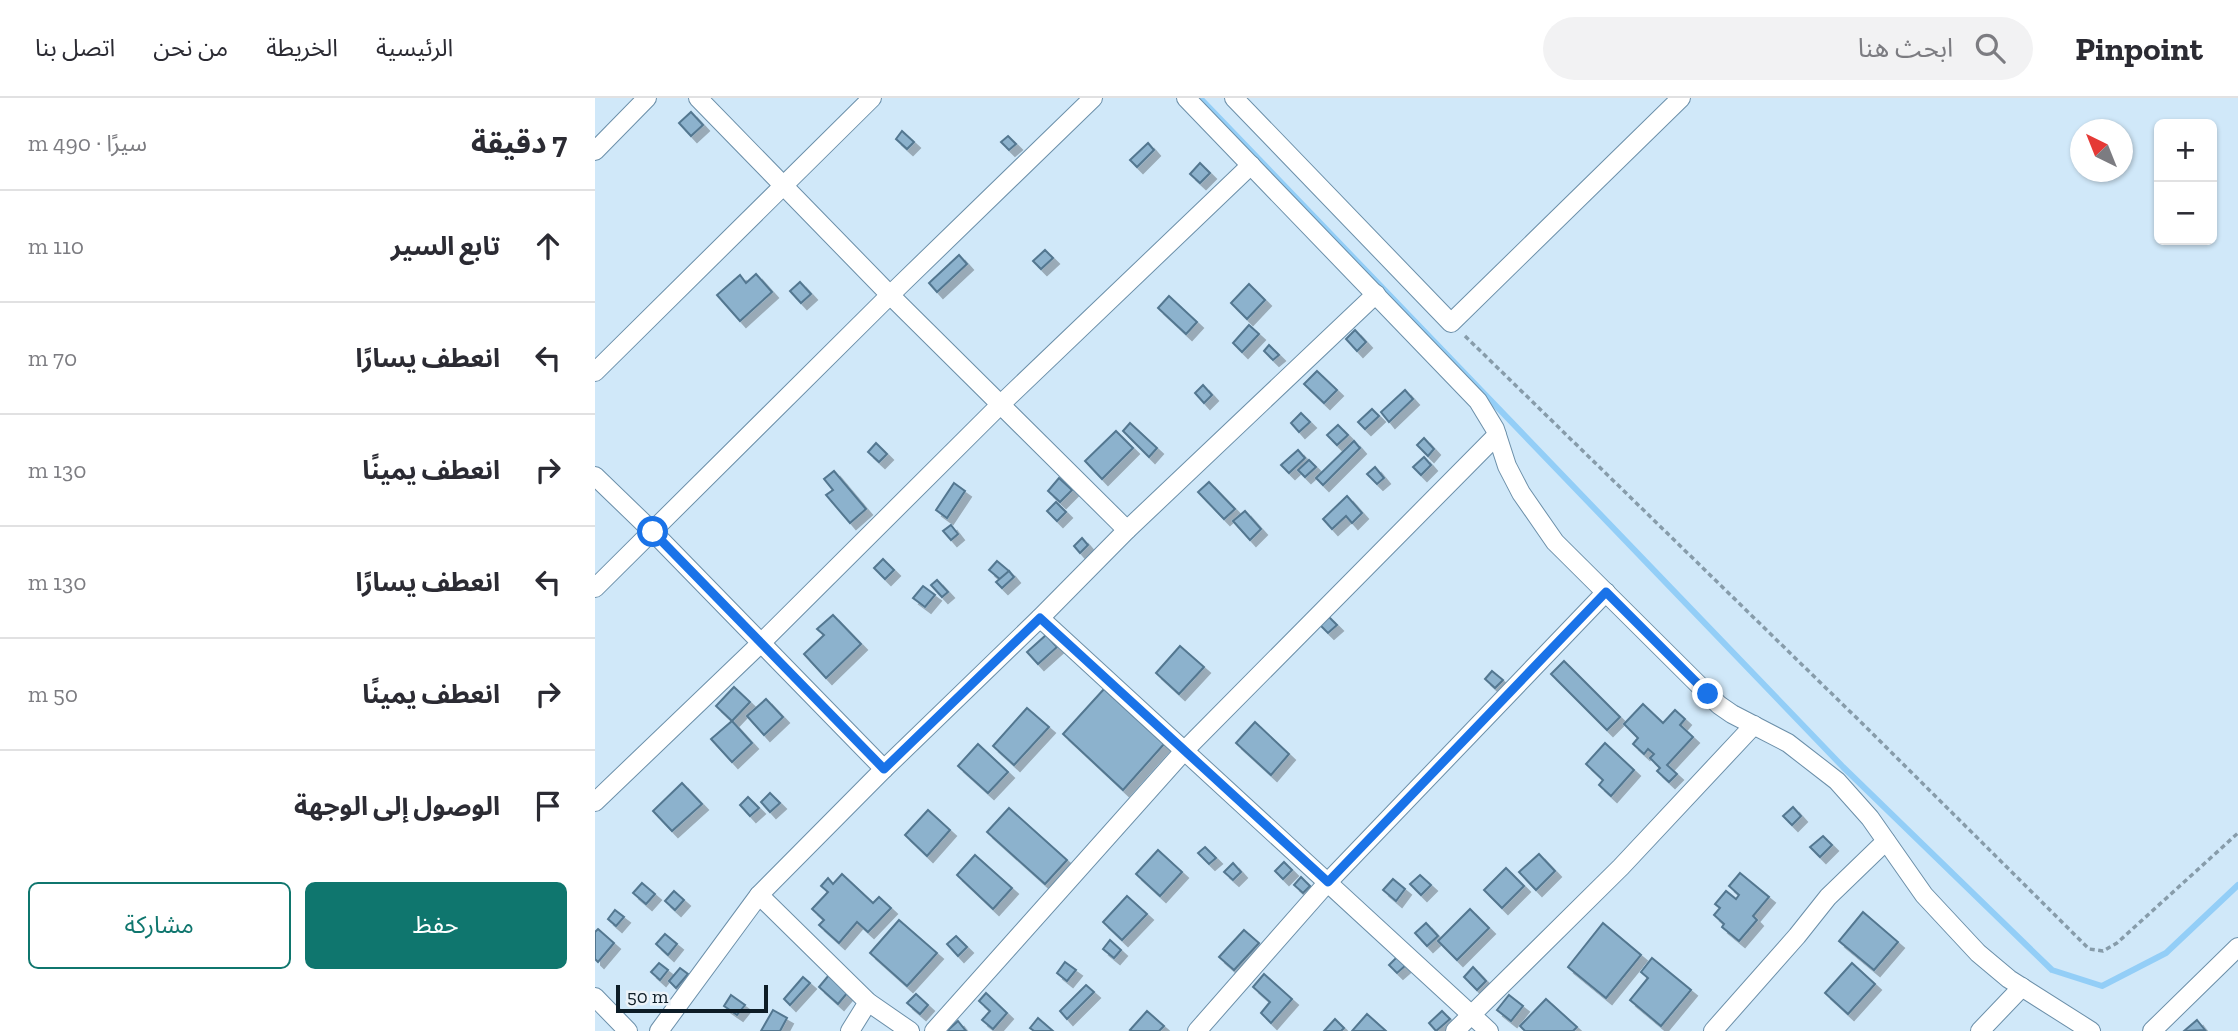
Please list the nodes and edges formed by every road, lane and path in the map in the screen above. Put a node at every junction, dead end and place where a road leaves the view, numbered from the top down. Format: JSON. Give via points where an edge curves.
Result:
{"nodes":[{"id":1,"x":647,"y":98,"type":"edge"},
{"id":2,"x":698,"y":98,"type":"edge"},
{"id":3,"x":872,"y":98,"type":"edge"},
{"id":4,"x":1093,"y":98,"type":"edge"},
{"id":5,"x":1185,"y":98,"type":"edge"},
{"id":6,"x":1234,"y":98,"type":"edge"},
{"id":7,"x":1681,"y":98,"type":"edge"},
{"id":8,"x":595,"y":151,"type":"edge"},
{"id":9,"x":1251,"y":165,"type":"junction"},
{"id":10,"x":783,"y":185,"type":"junction"},
{"id":11,"x":1376,"y":294,"type":"junction"},
{"id":12,"x":890,"y":295,"type":"junction"},
{"id":13,"x":1451,"y":323,"type":"junction"},
{"id":14,"x":595,"y":372,"type":"edge"},
{"id":15,"x":1000,"y":405,"type":"junction"},
{"id":16,"x":1497,"y":435,"type":"junction"},
{"id":17,"x":595,"y":476,"type":"edge"},
{"id":18,"x":1127,"y":530,"type":"junction"},
{"id":19,"x":653,"y":532,"type":"junction"},
{"id":20,"x":595,"y":588,"type":"edge"},
{"id":21,"x":1606,"y":592,"type":"junction"},
{"id":22,"x":1040,"y":618,"type":"junction"},
{"id":23,"x":761,"y":643,"type":"junction"},
{"id":24,"x":1754,"y":724,"type":"junction"},
{"id":25,"x":1184,"y":751,"type":"junction"},
{"id":26,"x":884,"y":769,"type":"junction"},
{"id":27,"x":595,"y":802,"type":"edge"},
{"id":28,"x":2238,"y":832,"type":"edge"},
{"id":29,"x":1886,"y":841,"type":"junction"},
{"id":30,"x":1328,"y":882,"type":"junction"},
{"id":31,"x":759,"y":895,"type":"junction"},
{"id":32,"x":2238,"y":947,"type":"edge"},
{"id":33,"x":2022,"y":987,"type":"junction"},
{"id":34,"x":595,"y":997,"type":"edge"},
{"id":35,"x":868,"y":1002,"type":"junction"},
{"id":36,"x":1471,"y":1013,"type":"junction"},
{"id":37,"x":628,"y":1031,"type":"edge"},
{"id":38,"x":659,"y":1031,"type":"edge"},
{"id":39,"x":850,"y":1031,"type":"edge"},
{"id":40,"x":910,"y":1031,"type":"edge"},
{"id":41,"x":933,"y":1031,"type":"edge"},
{"id":42,"x":1197,"y":1031,"type":"edge"},
{"id":43,"x":1455,"y":1031,"type":"edge"},
{"id":44,"x":1489,"y":1031,"type":"edge"},
{"id":45,"x":1713,"y":1031,"type":"edge"},
{"id":46,"x":1980,"y":1031,"type":"edge"},
{"id":47,"x":2091,"y":1031,"type":"edge"},
{"id":48,"x":2152,"y":1031,"type":"edge"}],
"edges":[{"from":1,"to":8,"type":"street"},
{"from":2,"to":10,"type":"street"},
{"from":3,"to":10,"type":"street"},
{"from":4,"to":12,"type":"street"},
{"from":5,"to":9,"type":"street"},
{"from":6,"to":13,"type":"street"},
{"from":7,"to":13,"type":"street"},
{"from":9,"to":11,"type":"street"},
{"from":9,"to":15,"type":"street"},
{"from":10,"to":12,"type":"street"},
{"from":10,"to":14,"type":"street"},
{"from":11,"to":16,"type":"street","via":[[1469,390]]},
{"from":11,"to":18,"type":"street"},
{"from":12,"to":15,"type":"street"},
{"from":12,"to":19,"type":"street"},
{"from":13,"to":28,"type":"path","via":[[2089,949],[2103,951],[2117,943]]},
{"from":15,"to":18,"type":"street"},
{"from":15,"to":23,"type":"street"},
{"from":16,"to":21,"type":"street","via":[[1507,466],[1537,518]]},
{"from":16,"to":25,"type":"street"},
{"from":17,"to":19,"type":"street"},
{"from":18,"to":22,"type":"street"},
{"from":19,"to":20,"type":"street"},
{"from":19,"to":23,"type":"street"},
{"from":21,"to":24,"type":"street","via":[[1719,705]]},
{"from":21,"to":30,"type":"street"},
{"from":22,"to":25,"type":"street"},
{"from":22,"to":26,"type":"street"},
{"from":23,"to":26,"type":"street"},
{"from":23,"to":27,"type":"street"},
{"from":24,"to":29,"type":"street","via":[[1829,774]]},
{"from":24,"to":36,"type":"street","via":[[1621,867]]},
{"from":25,"to":30,"type":"street"},
{"from":25,"to":41,"type":"street"},
{"from":26,"to":31,"type":"street"},
{"from":29,"to":33,"type":"street","via":[[1950,925]]},
{"from":29,"to":45,"type":"street","via":[[1828,897]]},
{"from":30,"to":36,"type":"street"},
{"from":30,"to":42,"type":"street"},
{"from":31,"to":35,"type":"street"},
{"from":31,"to":38,"type":"street"},
{"from":32,"to":48,"type":"street"},
{"from":33,"to":46,"type":"street"},
{"from":33,"to":47,"type":"street"},
{"from":34,"to":37,"type":"street"},
{"from":35,"to":39,"type":"street"},
{"from":35,"to":40,"type":"street"},
{"from":36,"to":43,"type":"street"},
{"from":36,"to":44,"type":"street"}]}
